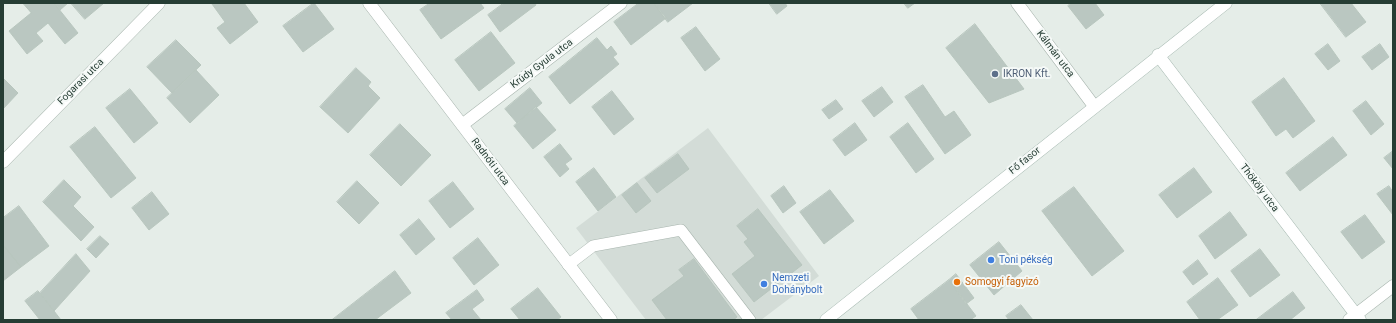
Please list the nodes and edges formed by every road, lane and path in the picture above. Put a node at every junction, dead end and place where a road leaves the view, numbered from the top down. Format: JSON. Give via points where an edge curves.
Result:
{"nodes":[{"id":1,"x":159,"y":3,"type":"edge"},
{"id":2,"x":369,"y":3,"type":"edge"},
{"id":3,"x":621,"y":3,"type":"edge"},
{"id":4,"x":1017,"y":3,"type":"edge"},
{"id":5,"x":1226,"y":3,"type":"edge"},
{"id":6,"x":1158,"y":55,"type":"junction"},
{"id":7,"x":1094,"y":106,"type":"junction"},
{"id":8,"x":462,"y":125,"type":"junction"},
{"id":9,"x":3,"y":162,"type":"edge"},
{"id":10,"x":568,"y":265,"type":"junction"},
{"id":11,"x":1393,"y":286,"type":"edge"},
{"id":12,"x":1355,"y":318,"type":"edge"},
{"id":13,"x":611,"y":320,"type":"edge"},
{"id":14,"x":750,"y":320,"type":"edge"},
{"id":15,"x":826,"y":320,"type":"edge"}],
"edges":[{"from":1,"to":9,"type":"street","name":"Fogarasi utca"},
{"from":2,"to":8,"type":"street","name":"Radnóti utca"},
{"from":3,"to":8,"type":"street","name":"Krúdy Gyula utca"},
{"from":4,"to":7,"type":"street","name":"Kálmán utca"},
{"from":5,"to":6,"type":"street","name":"Fő fasor"},
{"from":6,"to":7,"type":"street","name":"Fő fasor"},
{"from":6,"to":12,"type":"street","name":"Thököly utca"},
{"from":7,"to":15,"type":"street","name":"Fő fasor"},
{"from":8,"to":10,"type":"street","name":"Radnóti utca"},
{"from":10,"to":13,"type":"street","name":"Radnóti utca"},
{"from":10,"to":14,"type":"lane","via":[[592,246],[681,230]]},
{"from":11,"to":12,"type":"street"}]}
